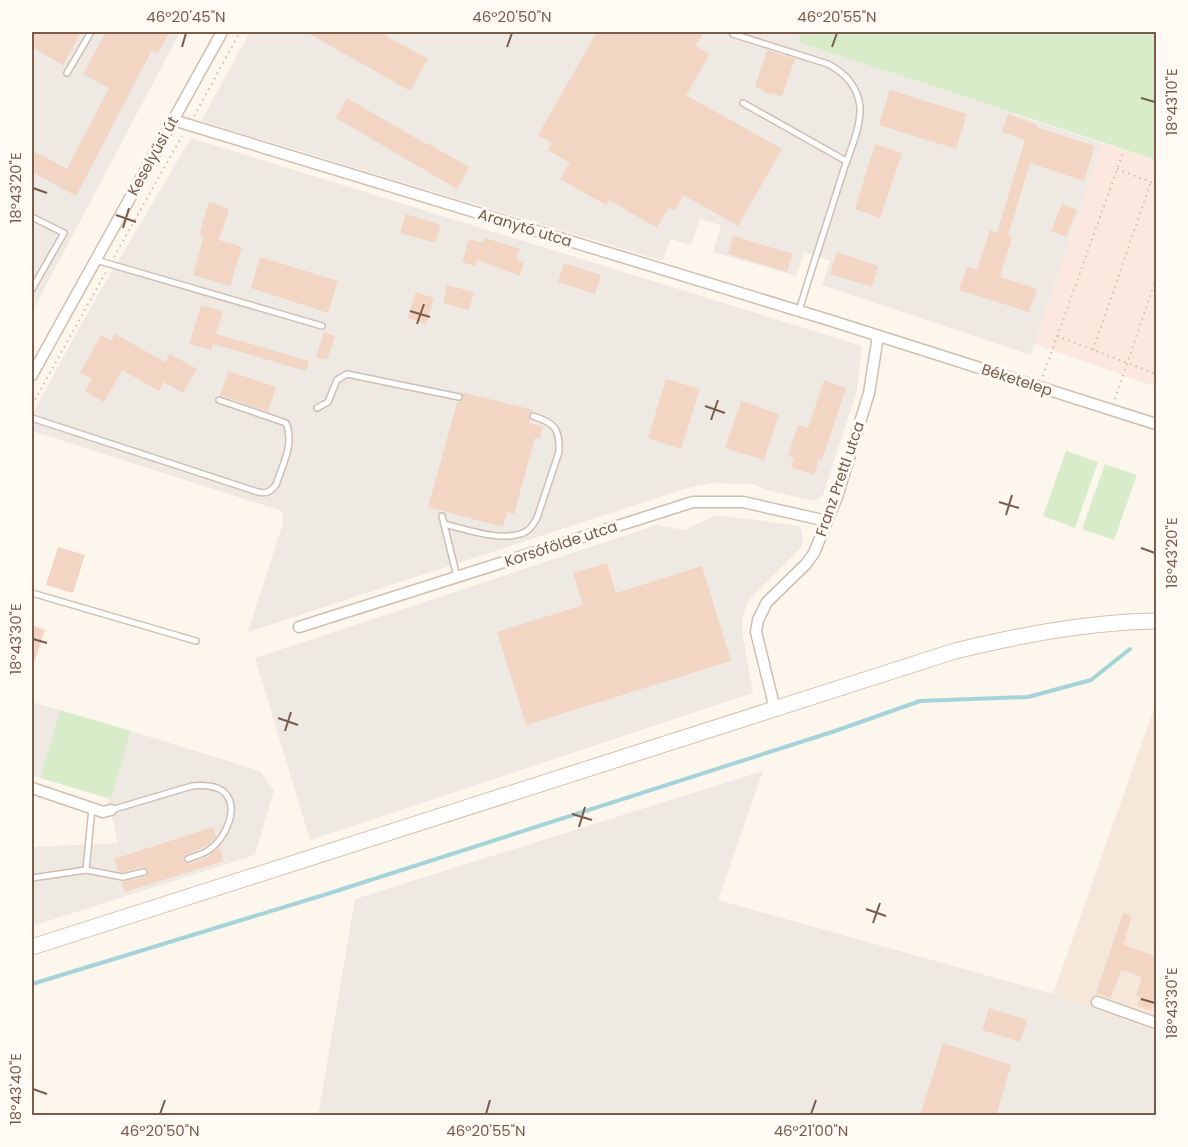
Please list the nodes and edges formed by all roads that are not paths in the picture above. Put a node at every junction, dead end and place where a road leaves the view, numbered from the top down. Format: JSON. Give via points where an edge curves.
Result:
{"nodes":[{"id":1,"x":91,"y":32,"type":"edge"},
{"id":2,"x":222,"y":32,"type":"edge"},
{"id":3,"x":733,"y":34,"type":"dead end"},
{"id":4,"x":67,"y":73,"type":"dead end"},
{"id":5,"x":743,"y":104,"type":"dead end"},
{"id":6,"x":173,"y":120,"type":"junction"},
{"id":7,"x":846,"y":161,"type":"junction"},
{"id":8,"x":32,"y":217,"type":"edge"},
{"id":9,"x":96,"y":260,"type":"junction"},
{"id":10,"x":32,"y":290,"type":"edge"},
{"id":11,"x":799,"y":311,"type":"junction"},
{"id":12,"x":322,"y":326,"type":"dead end"},
{"id":13,"x":878,"y":336,"type":"junction"},
{"id":14,"x":32,"y":372,"type":"edge"},
{"id":15,"x":459,"y":397,"type":"dead end"},
{"id":16,"x":219,"y":400,"type":"dead end"},
{"id":17,"x":316,"y":408,"type":"dead end"},
{"id":18,"x":533,"y":416,"type":"dead end"},
{"id":19,"x":32,"y":418,"type":"edge"},
{"id":20,"x":1156,"y":424,"type":"edge"},
{"id":21,"x":442,"y":516,"type":"dead end"},
{"id":22,"x":827,"y":521,"type":"junction"},
{"id":23,"x":444,"y":524,"type":"junction"},
{"id":24,"x":458,"y":577,"type":"junction"},
{"id":25,"x":32,"y":593,"type":"edge"},
{"id":26,"x":1156,"y":621,"type":"edge"},
{"id":27,"x":299,"y":627,"type":"dead end"},
{"id":28,"x":196,"y":641,"type":"dead end"},
{"id":29,"x":775,"y":709,"type":"junction"},
{"id":30,"x":32,"y":788,"type":"edge"},
{"id":31,"x":92,"y":808,"type":"junction"},
{"id":32,"x":111,"y":810,"type":"joint"},
{"id":33,"x":188,"y":859,"type":"dead end"},
{"id":34,"x":86,"y":870,"type":"junction"},
{"id":35,"x":144,"y":872,"type":"dead end"},
{"id":36,"x":32,"y":878,"type":"edge"},
{"id":37,"x":32,"y":947,"type":"edge"},
{"id":38,"x":1097,"y":1002,"type":"dead end"},
{"id":39,"x":1156,"y":1023,"type":"edge"}],
"edges":[{"from":1,"to":4,"type":"lane"},
{"from":2,"to":6,"type":"street","name":"Keselyűsi út"},
{"from":3,"to":7,"type":"lane","via":[[828,64],[846,77],[860,106]]},
{"from":5,"to":7,"type":"lane"},
{"from":6,"to":9,"type":"street","name":"Keselyűsi út"},
{"from":6,"to":11,"type":"street","name":"Aranytó utca"},
{"from":7,"to":11,"type":"lane"},
{"from":8,"to":10,"type":"lane","via":[[64,233]]},
{"from":9,"to":12,"type":"lane"},
{"from":9,"to":14,"type":"street","name":"Keselyűsi út"},
{"from":11,"to":13,"type":"street","name":"Aranytó utca"},
{"from":13,"to":20,"type":"street","name":"Béketelep"},
{"from":13,"to":22,"type":"street","name":"Franz Prettl utca","via":[[869,393]]},
{"from":15,"to":17,"type":"lane","via":[[347,374],[337,380],[328,402]]},
{"from":16,"to":19,"type":"lane","via":[[286,423],[291,440],[271,491],[258,492]]},
{"from":18,"to":23,"type":"lane","via":[[552,424],[560,444],[533,525],[520,534],[508,536]]},
{"from":21,"to":23,"type":"lane"},
{"from":22,"to":24,"type":"street","name":"Korsófölde utca","via":[[743,502],[693,502]]},
{"from":22,"to":29,"type":"street","name":"Franz Prettl utca","via":[[814,553],[767,602],[758,620],[756,632]]},
{"from":23,"to":24,"type":"lane"},
{"from":24,"to":27,"type":"street","name":"Korsófölde utca"},
{"from":25,"to":28,"type":"lane"},
{"from":26,"to":29,"type":"main road","via":[[1069,627],[995,641]]},
{"from":29,"to":37,"type":"main road"},
{"from":30,"to":31,"type":"street"},
{"from":31,"to":32,"type":"street"},
{"from":31,"to":34,"type":"lane"},
{"from":32,"to":33,"type":"lane","via":[[192,786],[219,789],[230,803],[227,829],[208,850]]},
{"from":34,"to":35,"type":"lane","via":[[123,877]]},
{"from":34,"to":36,"type":"lane"},
{"from":38,"to":39,"type":"street"}]}
